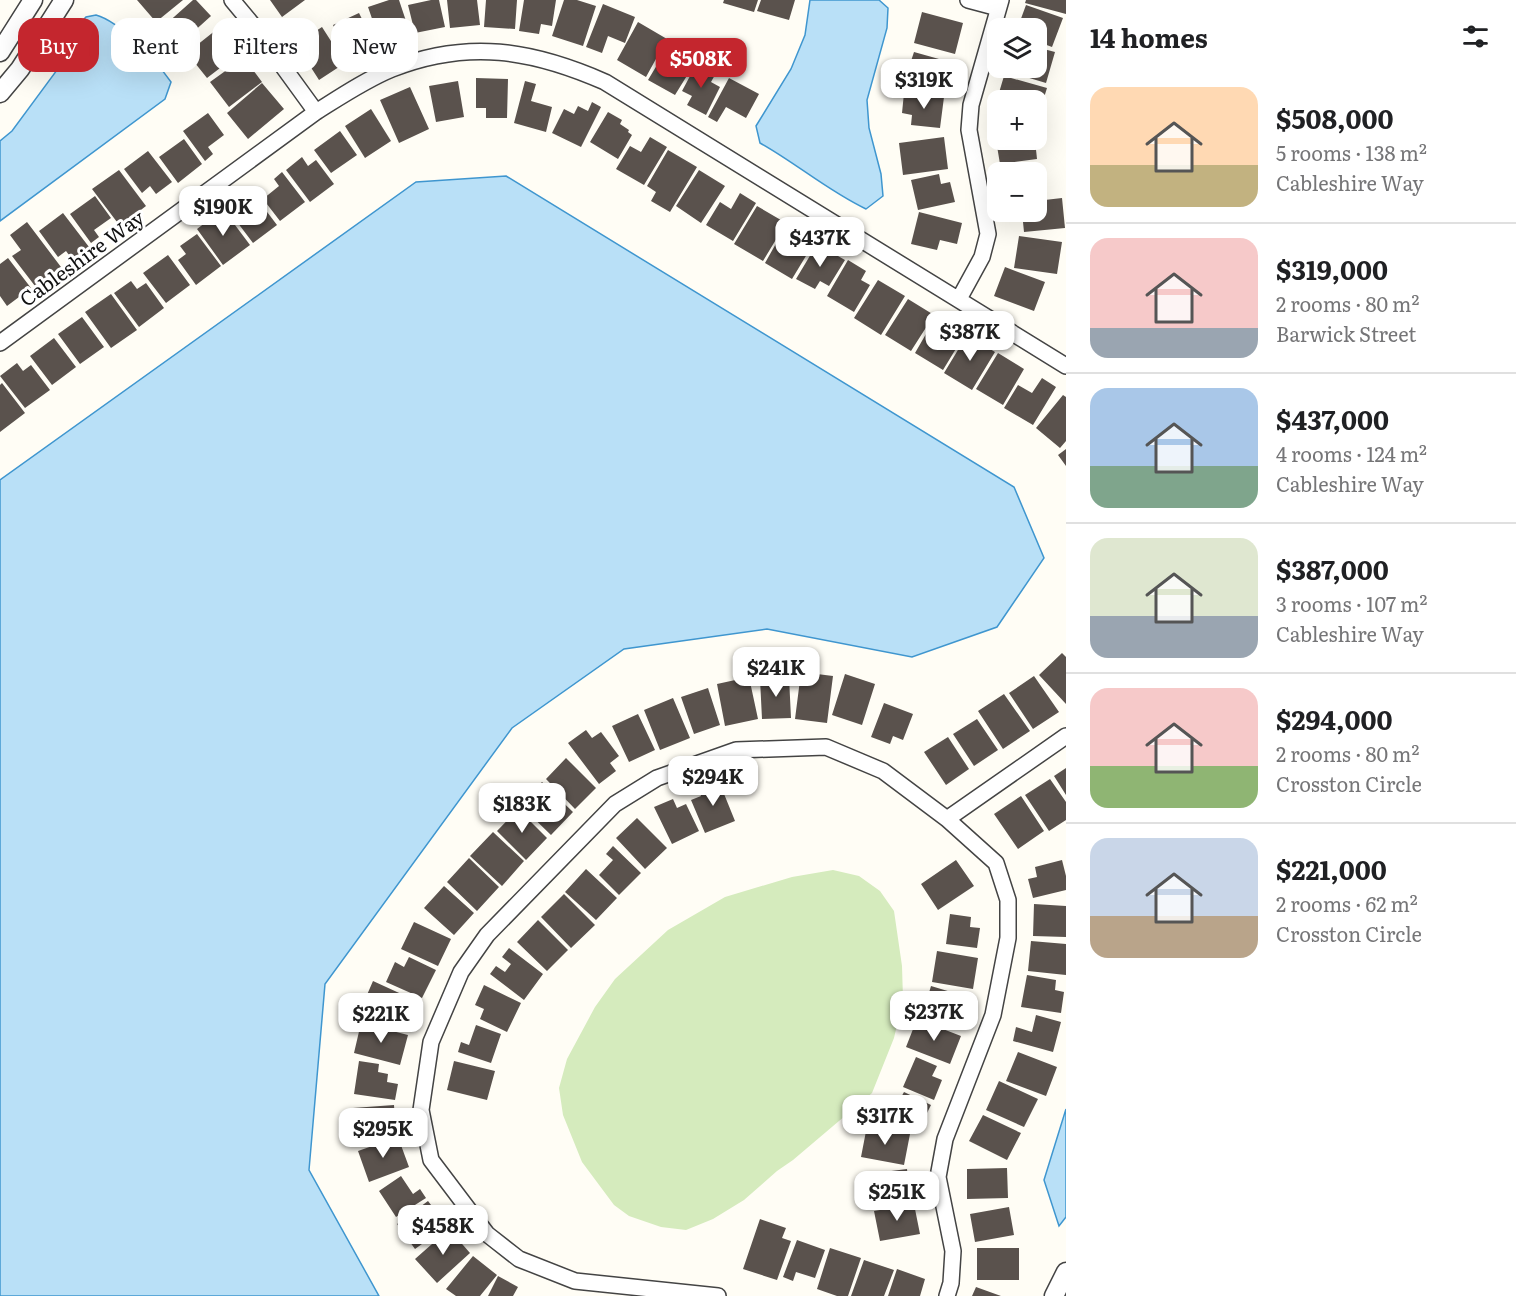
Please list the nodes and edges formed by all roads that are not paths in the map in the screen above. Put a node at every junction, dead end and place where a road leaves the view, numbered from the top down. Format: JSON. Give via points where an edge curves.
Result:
{"nodes":[{"id":1,"x":33,"y":0,"type":"edge"},
{"id":2,"x":64,"y":0,"type":"edge"},
{"id":3,"x":232,"y":0,"type":"edge"},
{"id":4,"x":968,"y":0,"type":"edge"},
{"id":5,"x":999,"y":4,"type":"edge"},
{"id":6,"x":0,"y":52,"type":"edge"},
{"id":7,"x":0,"y":93,"type":"edge"},
{"id":8,"x":316,"y":112,"type":"junction"},
{"id":9,"x":959,"y":299,"type":"junction"},
{"id":10,"x":0,"y":343,"type":"edge"},
{"id":11,"x":1066,"y":366,"type":"edge"},
{"id":12,"x":1066,"y":736,"type":"edge"},
{"id":13,"x":947,"y":819,"type":"junction"},
{"id":14,"x":1066,"y":1272,"type":"edge"},
{"id":15,"x":718,"y":1296,"type":"edge"},
{"id":16,"x":947,"y":1296,"type":"edge"},
{"id":17,"x":1054,"y":1296,"type":"edge"}],
"edges":[{"from":1,"to":6,"type":"street"},
{"from":2,"to":7,"type":"street"},
{"from":3,"to":8,"type":"street"},
{"from":4,"to":5,"type":"street"},
{"from":5,"to":9,"type":"street","via":[[971,105],[969,130],[988,234],[982,257]]},
{"from":8,"to":9,"type":"street","name":"Cableshire Way","via":[[383,73],[437,56],[501,52],[546,59],[605,82]]},
{"from":8,"to":10,"type":"street","name":"Cableshire Way"},
{"from":9,"to":11,"type":"street","name":"Cableshire Way"},
{"from":12,"to":13,"type":"street"},
{"from":13,"to":15,"type":"street","via":[[883,771],[826,747],[736,750],[657,778],[615,804],[487,935],[461,972],[431,1042],[421,1110],[431,1160],[487,1234],[519,1259],[575,1281]]},
{"from":13,"to":16,"type":"street","via":[[996,863],[1008,900],[1008,938],[993,1015],[945,1139],[938,1177],[953,1251]]},
{"from":14,"to":17,"type":"street"}]}
